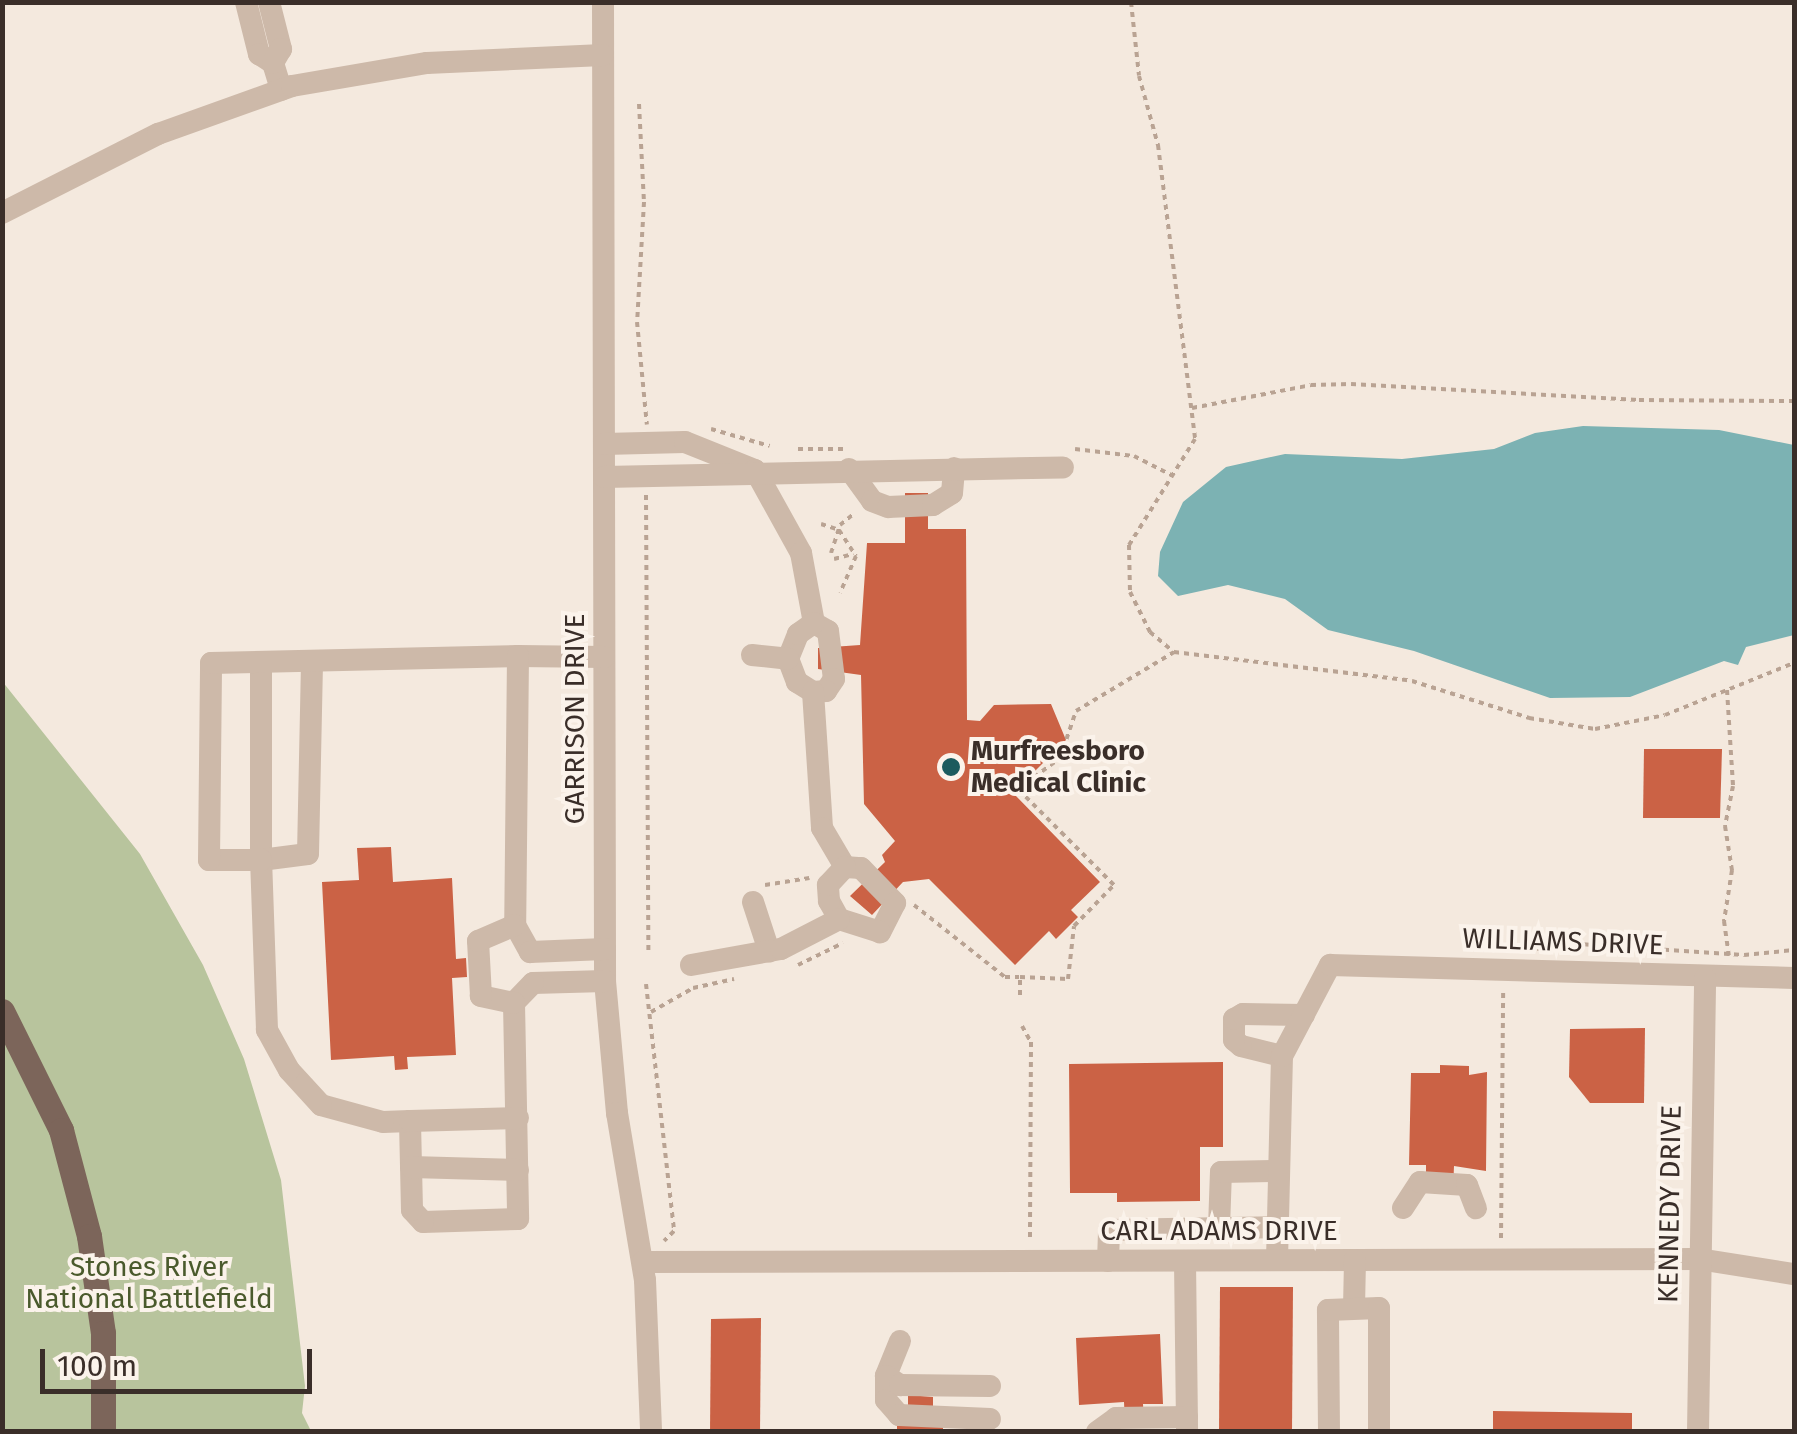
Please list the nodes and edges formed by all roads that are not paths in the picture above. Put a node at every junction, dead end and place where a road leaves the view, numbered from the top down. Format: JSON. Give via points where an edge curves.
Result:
{"nodes":[{"id":1,"x":246,"y":2,"type":"edge"},
{"id":2,"x":269,"y":2,"type":"edge"},
{"id":3,"x":603,"y":2,"type":"edge"},
{"id":4,"x":603,"y":55,"type":"junction"},
{"id":5,"x":273,"y":64,"type":"junction"},
{"id":6,"x":281,"y":90,"type":"junction"},
{"id":7,"x":2,"y":213,"type":"edge"},
{"id":8,"x":604,"y":444,"type":"junction"},
{"id":9,"x":1069,"y":458,"type":"road end"},
{"id":10,"x":854,"y":459,"type":"junction"},
{"id":11,"x":954,"y":468,"type":"junction"},
{"id":12,"x":755,"y":470,"type":"junction"},
{"id":13,"x":604,"y":477,"type":"junction"},
{"id":14,"x":814,"y":623,"type":"junction"},
{"id":15,"x":518,"y":656,"type":"junction"},
{"id":16,"x":604,"y":656,"type":"junction"},
{"id":17,"x":752,"y":656,"type":"dead end"},
{"id":18,"x":788,"y":659,"type":"junction"},
{"id":19,"x":312,"y":661,"type":"junction"},
{"id":20,"x":261,"y":662,"type":"junction"},
{"id":21,"x":813,"y":692,"type":"junction"},
{"id":22,"x":261,"y":860,"type":"junction"},
{"id":23,"x":846,"y":866,"type":"junction"},
{"id":24,"x":753,"y":893,"type":"road end"},
{"id":25,"x":840,"y":919,"type":"junction"},
{"id":26,"x":515,"y":925,"type":"junction"},
{"id":27,"x":605,"y":949,"type":"junction"},
{"id":28,"x":769,"y":951,"type":"junction"},
{"id":29,"x":530,"y":952,"type":"junction"},
{"id":30,"x":692,"y":965,"type":"dead end"},
{"id":31,"x":1716,"y":978,"type":"junction"},
{"id":32,"x":1794,"y":978,"type":"edge"},
{"id":33,"x":605,"y":981,"type":"junction"},
{"id":34,"x":533,"y":983,"type":"junction"},
{"id":35,"x":514,"y":1003,"type":"junction"},
{"id":36,"x":2,"y":1011,"type":"edge"},
{"id":37,"x":1304,"y":1015,"type":"junction"},
{"id":38,"x":1282,"y":1056,"type":"junction"},
{"id":39,"x":518,"y":1118,"type":"junction"},
{"id":40,"x":410,"y":1121,"type":"junction"},
{"id":41,"x":411,"y":1167,"type":"junction"},
{"id":42,"x":518,"y":1170,"type":"junction"},
{"id":43,"x":1278,"y":1170,"type":"junction"},
{"id":44,"x":1403,"y":1208,"type":"dead end"},
{"id":45,"x":1476,"y":1208,"type":"dead end"},
{"id":46,"x":1278,"y":1227,"type":"junction"},
{"id":47,"x":1219,"y":1228,"type":"junction"},
{"id":48,"x":1698,"y":1258,"type":"junction"},
{"id":49,"x":1277,"y":1260,"type":"junction"},
{"id":50,"x":1355,"y":1260,"type":"junction"},
{"id":51,"x":1108,"y":1261,"type":"junction"},
{"id":52,"x":1186,"y":1261,"type":"junction"},
{"id":53,"x":643,"y":1262,"type":"junction"},
{"id":54,"x":1794,"y":1274,"type":"edge"},
{"id":55,"x":1354,"y":1308,"type":"junction"},
{"id":56,"x":900,"y":1341,"type":"dead end"},
{"id":57,"x":886,"y":1381,"type":"junction"},
{"id":58,"x":1187,"y":1424,"type":"edge"},
{"id":59,"x":103,"y":1432,"type":"edge"},
{"id":60,"x":651,"y":1432,"type":"edge"},
{"id":61,"x":1097,"y":1432,"type":"edge"},
{"id":62,"x":1329,"y":1432,"type":"edge"},
{"id":63,"x":1378,"y":1432,"type":"edge"},
{"id":64,"x":1698,"y":1432,"type":"edge"}],
"edges":[{"from":1,"to":5,"type":"street","via":[[259,54]]},
{"from":2,"to":5,"type":"street","via":[[281,48]]},
{"from":3,"to":4,"type":"street","name":"GARRISON DRIVE"},
{"from":4,"to":6,"type":"street","via":[[427,63]]},
{"from":4,"to":8,"type":"street","name":"GARRISON DRIVE"},
{"from":5,"to":6,"type":"street"},
{"from":6,"to":7,"type":"street","via":[[158,134]]},
{"from":8,"to":12,"type":"street","via":[[685,442]]},
{"from":8,"to":13,"type":"street","name":"GARRISON DRIVE"},
{"from":9,"to":11,"type":"street"},
{"from":10,"to":11,"type":"street"},
{"from":10,"to":11,"type":"street","via":[[872,500],[888,506],[933,505],[952,492]]},
{"from":10,"to":12,"type":"street"},
{"from":12,"to":13,"type":"street"},
{"from":12,"to":14,"type":"street","via":[[801,552]]},
{"from":13,"to":16,"type":"street","name":"GARRISON DRIVE"},
{"from":14,"to":18,"type":"street","via":[[798,634]]},
{"from":14,"to":21,"type":"street","via":[[828,631],[834,679],[826,690]]},
{"from":15,"to":16,"type":"street"},
{"from":15,"to":19,"type":"street"},
{"from":15,"to":26,"type":"street"},
{"from":16,"to":27,"type":"street","name":"GARRISON DRIVE"},
{"from":17,"to":18,"type":"street"},
{"from":18,"to":21,"type":"street","via":[[797,682]]},
{"from":19,"to":20,"type":"street"},
{"from":19,"to":22,"type":"street","via":[[308,854]]},
{"from":20,"to":22,"type":"street"},
{"from":20,"to":22,"type":"street","via":[[210,663],[209,840],[209,860]]},
{"from":21,"to":23,"type":"street","via":[[822,828]]},
{"from":22,"to":40,"type":"street","via":[[261,990],[267,1030],[289,1070],[321,1105],[383,1122]]},
{"from":23,"to":25,"type":"street","via":[[828,884]]},
{"from":23,"to":25,"type":"street","via":[[861,868],[895,902],[880,932]]},
{"from":24,"to":28,"type":"street"},
{"from":25,"to":28,"type":"street"},
{"from":26,"to":29,"type":"street"},
{"from":26,"to":35,"type":"street","via":[[478,940],[481,996]]},
{"from":27,"to":29,"type":"street"},
{"from":27,"to":33,"type":"street","name":"GARRISON DRIVE"},
{"from":28,"to":30,"type":"street"},
{"from":29,"to":34,"type":"street"},
{"from":31,"to":32,"type":"street","name":"WILLIAMS DRIVE"},
{"from":31,"to":37,"type":"street","name":"WILLIAMS DRIVE","via":[[1330,965]]},
{"from":31,"to":48,"type":"street","name":"KENNEDY DRIVE"},
{"from":33,"to":34,"type":"street"},
{"from":33,"to":53,"type":"street","name":"GARRISON DRIVE","via":[[616,1112]]},
{"from":34,"to":35,"type":"street"},
{"from":35,"to":39,"type":"street"},
{"from":36,"to":59,"type":"main road","via":[[60,1130],[89,1236],[104,1334]]},
{"from":37,"to":38,"type":"street"},
{"from":37,"to":38,"type":"street","via":[[1243,1014],[1234,1020],[1234,1040],[1241,1046]]},
{"from":38,"to":43,"type":"street"},
{"from":39,"to":40,"type":"street"},
{"from":39,"to":42,"type":"street"},
{"from":40,"to":41,"type":"street"},
{"from":41,"to":42,"type":"street"},
{"from":41,"to":42,"type":"street","via":[[412,1210],[423,1222],[518,1219]]},
{"from":43,"to":46,"type":"street"},
{"from":43,"to":47,"type":"street","via":[[1221,1172]]},
{"from":44,"to":45,"type":"street","via":[[1420,1182],[1467,1186]]},
{"from":46,"to":47,"type":"street"},
{"from":46,"to":49,"type":"street"},
{"from":47,"to":51,"type":"street","via":[[1110,1230]]},
{"from":48,"to":50,"type":"street","name":"CARL ADAMS DRIVE"},
{"from":48,"to":54,"type":"street","name":"CARL ADAMS DRIVE"},
{"from":48,"to":64,"type":"street","name":"KENNEDY DRIVE"},
{"from":49,"to":50,"type":"street","name":"CARL ADAMS DRIVE"},
{"from":49,"to":52,"type":"street","name":"CARL ADAMS DRIVE"},
{"from":50,"to":55,"type":"street"},
{"from":51,"to":52,"type":"street","name":"CARL ADAMS DRIVE"},
{"from":51,"to":53,"type":"street","name":"CARL ADAMS DRIVE"},
{"from":52,"to":58,"type":"street"},
{"from":53,"to":60,"type":"street","name":"GARRISON DRIVE"},
{"from":55,"to":62,"type":"street","via":[[1328,1310]]},
{"from":55,"to":63,"type":"street","via":[[1378,1308]]},
{"from":56,"to":57,"type":"street"},
{"from":57,"to":57,"type":"street","via":[[886,1400],[898,1416],[990,1404]]},
{"from":58,"to":61,"type":"street","via":[[1116,1418]]}]}
